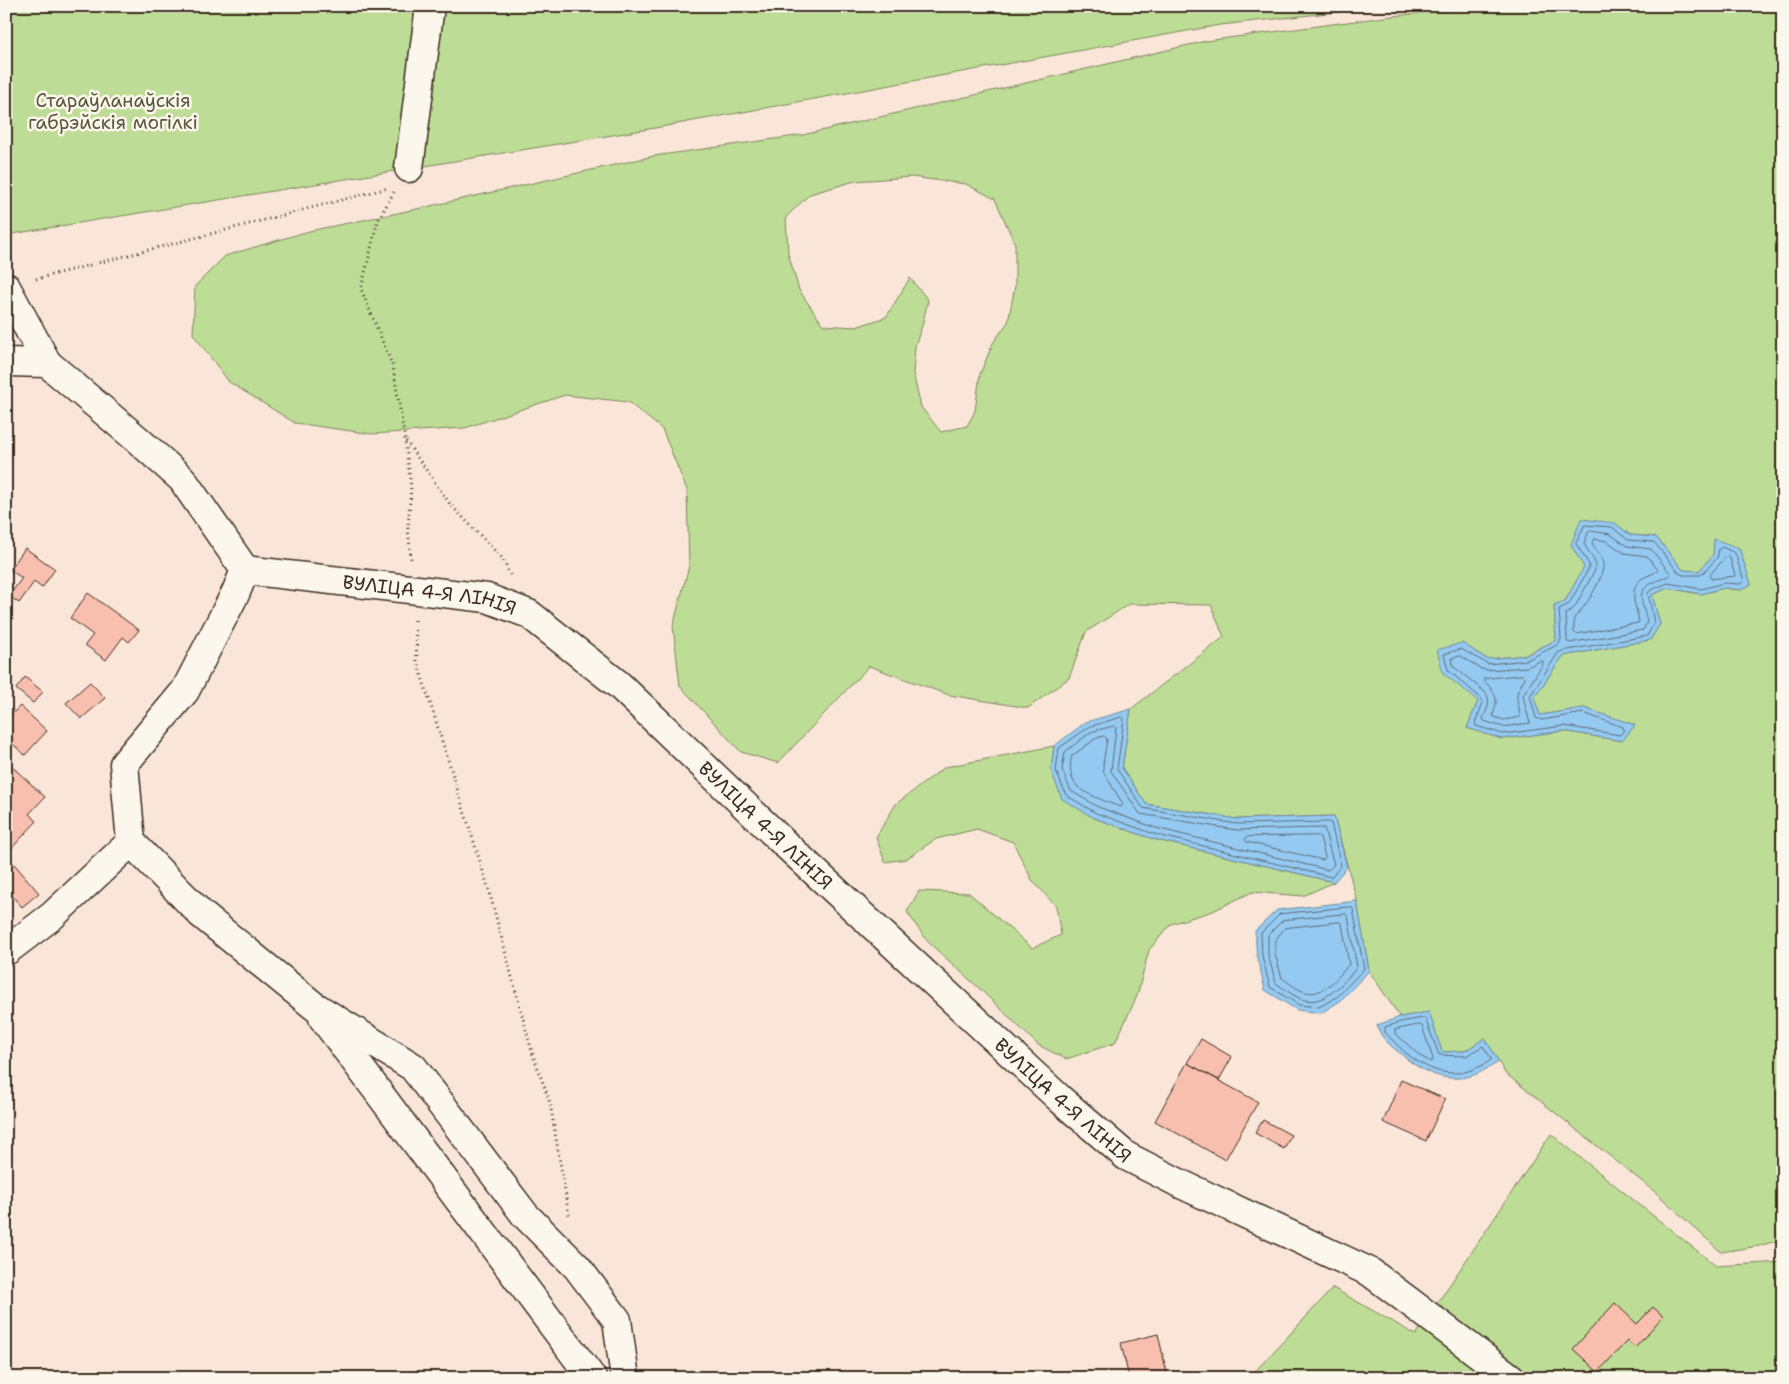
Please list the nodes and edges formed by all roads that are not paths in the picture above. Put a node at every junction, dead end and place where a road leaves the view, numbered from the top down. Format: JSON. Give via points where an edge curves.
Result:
{"nodes":[{"id":1,"x":430,"y":6,"type":"edge"},
{"id":2,"x":404,"y":177,"type":"road end"},
{"id":3,"x":6,"y":287,"type":"edge"},
{"id":4,"x":6,"y":362,"type":"edge"},
{"id":5,"x":47,"y":363,"type":"junction"},
{"id":6,"x":245,"y":570,"type":"junction"},
{"id":7,"x":131,"y":842,"type":"junction"},
{"id":8,"x":6,"y":951,"type":"edge"},
{"id":9,"x":314,"y":1006,"type":"junction"},
{"id":10,"x":592,"y":1378,"type":"edge"},
{"id":11,"x":625,"y":1378,"type":"edge"},
{"id":12,"x":1511,"y":1378,"type":"edge"}],
"edges":[{"from":1,"to":2,"type":"street"},
{"from":3,"to":5,"type":"street"},
{"from":4,"to":5,"type":"street"},
{"from":5,"to":6,"type":"street","via":[[182,479]]},
{"from":6,"to":7,"type":"street","via":[[185,691],[124,764]]},
{"from":6,"to":12,"type":"street","name":"ВУЛІЦА 4-Я ЛІНІЯ","via":[[487,598],[529,614],[620,685],[784,844],[1126,1156],[1370,1272]]},
{"from":7,"to":8,"type":"street","via":[[52,916]]},
{"from":7,"to":9,"type":"street","via":[[202,914]]},
{"from":9,"to":10,"type":"street"},
{"from":9,"to":11,"type":"street","via":[[413,1067],[525,1215],[577,1267],[617,1320]]}]}
